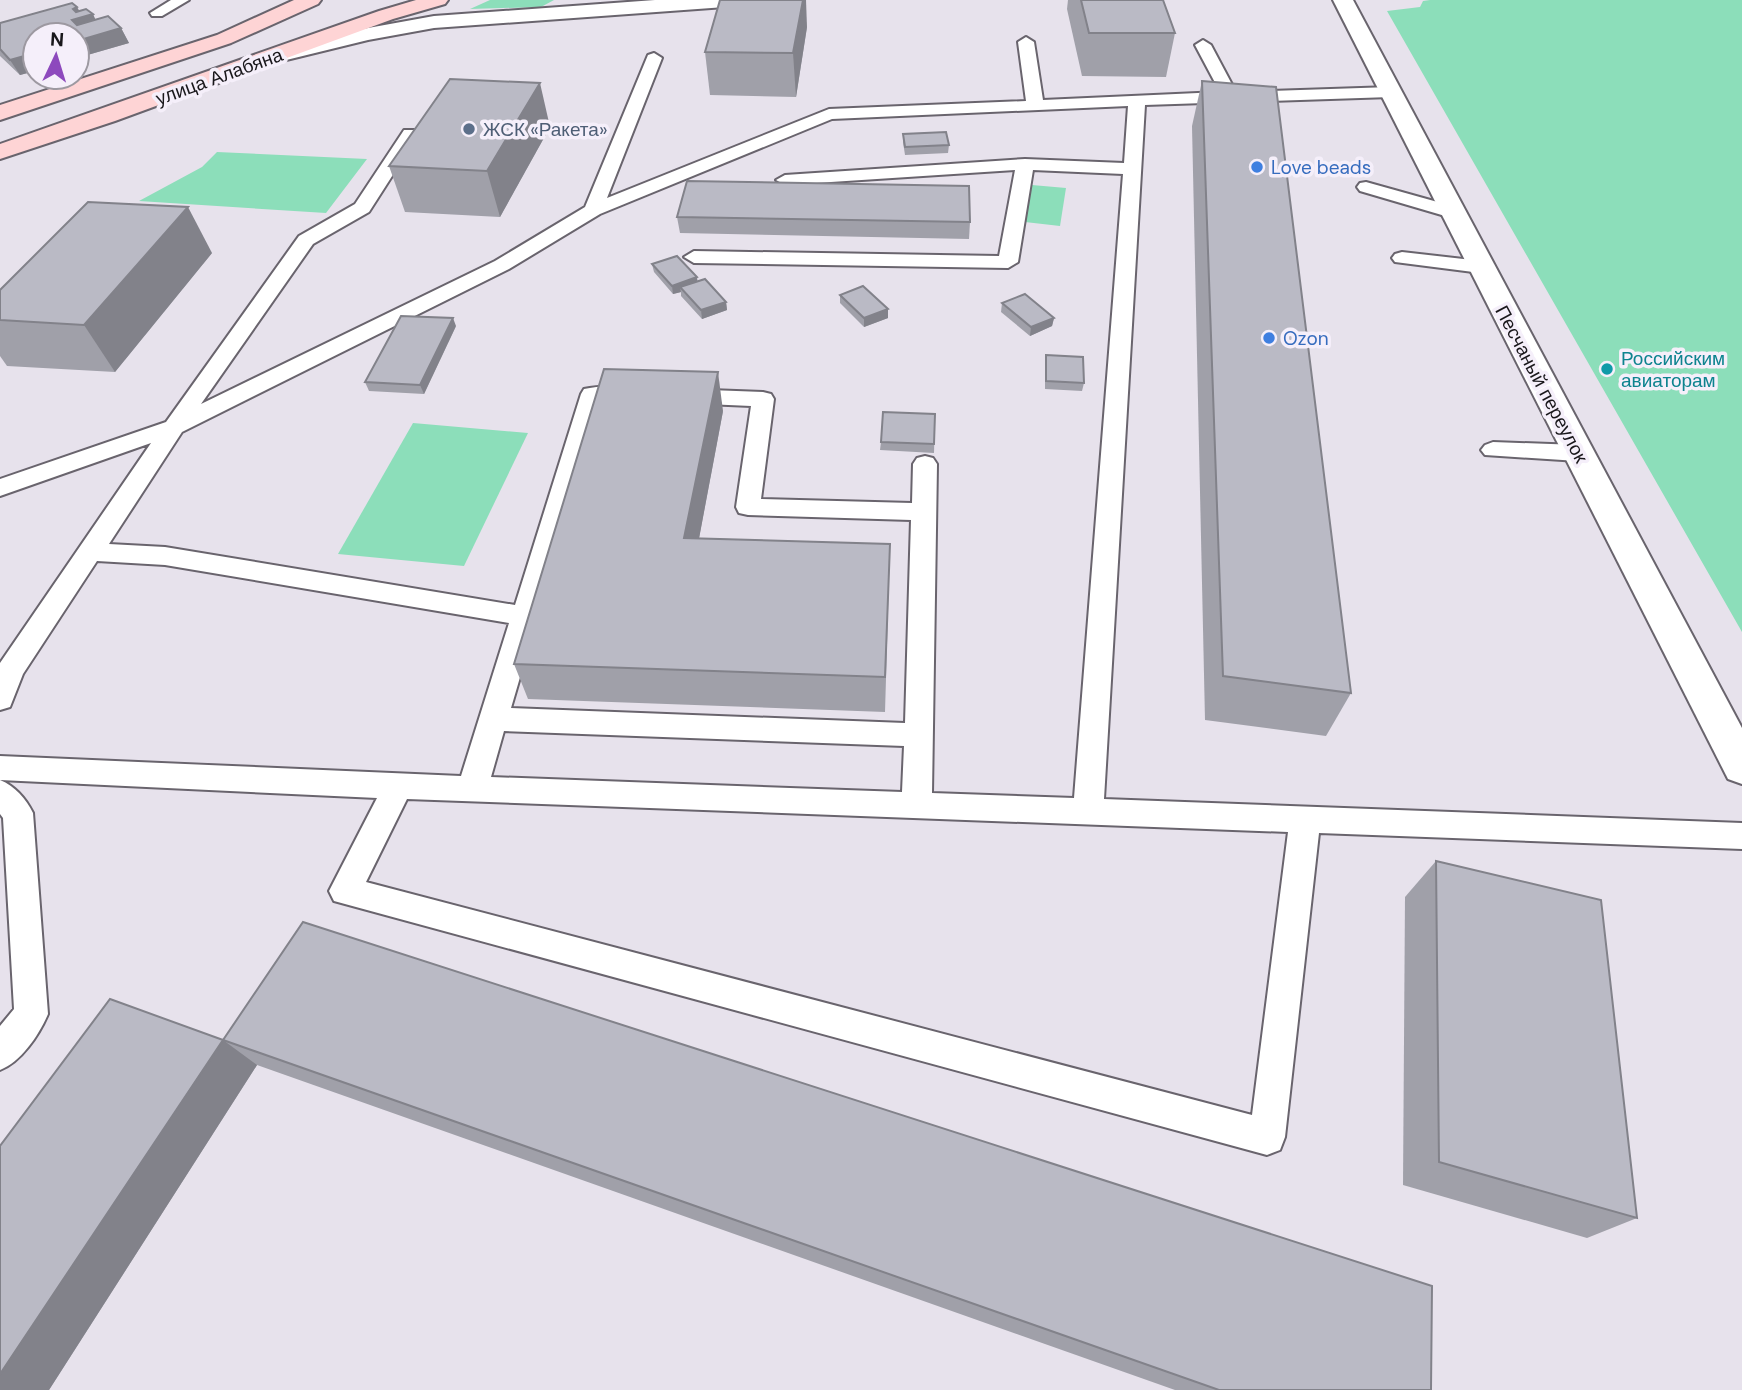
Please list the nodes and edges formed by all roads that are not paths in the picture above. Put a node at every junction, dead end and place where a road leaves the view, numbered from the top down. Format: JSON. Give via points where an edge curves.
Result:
{"nodes":[{"id":1,"x":181,"y":0,"type":"edge"},
{"id":2,"x":420,"y":0,"type":"edge"},
{"id":3,"x":438,"y":0,"type":"edge"},
{"id":4,"x":637,"y":0,"type":"edge"},
{"id":5,"x":739,"y":0,"type":"edge"},
{"id":6,"x":1343,"y":0,"type":"edge"},
{"id":7,"x":321,"y":1,"type":"edge"},
{"id":8,"x":678,"y":2,"type":"junction"},
{"id":9,"x":157,"y":13,"type":"dead end"},
{"id":10,"x":386,"y":15,"type":"junction"},
{"id":11,"x":1026,"y":42,"type":"dead end"},
{"id":12,"x":1203,"y":45,"type":"dead end"},
{"id":13,"x":270,"y":58,"type":"junction"},
{"id":14,"x":654,"y":58,"type":"dead end"},
{"id":15,"x":1391,"y":92,"type":"junction"},
{"id":16,"x":1230,"y":96,"type":"junction"},
{"id":17,"x":1137,"y":100,"type":"junction"},
{"id":18,"x":1035,"y":105,"type":"junction"},
{"id":19,"x":0,"y":113,"type":"edge"},
{"id":20,"x":410,"y":134,"type":"edge"},
{"id":21,"x":0,"y":152,"type":"edge"},
{"id":22,"x":1025,"y":164,"type":"junction"},
{"id":23,"x":1131,"y":169,"type":"junction"},
{"id":24,"x":785,"y":180,"type":"edge"},
{"id":25,"x":1366,"y":187,"type":"dead end"},
{"id":26,"x":593,"y":210,"type":"junction"},
{"id":27,"x":1452,"y":212,"type":"junction"},
{"id":28,"x":694,"y":257,"type":"dead end"},
{"id":29,"x":1402,"y":258,"type":"dead end"},
{"id":30,"x":1482,"y":267,"type":"junction"},
{"id":31,"x":174,"y":427,"type":"junction"},
{"id":32,"x":1493,"y":450,"type":"dead end"},
{"id":33,"x":1578,"y":453,"type":"junction"},
{"id":34,"x":925,"y":464,"type":"dead end"},
{"id":35,"x":0,"y":488,"type":"edge"},
{"id":36,"x":924,"y":512,"type":"junction"},
{"id":37,"x":90,"y":552,"type":"junction"},
{"id":38,"x":524,"y":616,"type":"junction"},
{"id":39,"x":0,"y":643,"type":"edge"},
{"id":40,"x":10,"y":671,"type":"junction"},
{"id":41,"x":0,"y":699,"type":"edge"},
{"id":42,"x":493,"y":719,"type":"junction"},
{"id":43,"x":919,"y":735,"type":"junction"},
{"id":44,"x":1742,"y":767,"type":"edge"},
{"id":45,"x":0,"y":768,"type":"edge"},
{"id":46,"x":398,"y":786,"type":"junction"},
{"id":47,"x":472,"y":789,"type":"junction"},
{"id":48,"x":0,"y":793,"type":"edge"},
{"id":49,"x":917,"y":806,"type":"junction"},
{"id":50,"x":1088,"y":812,"type":"junction"},
{"id":51,"x":1305,"y":820,"type":"junction"},
{"id":52,"x":1742,"y":836,"type":"edge"},
{"id":53,"x":0,"y":1053,"type":"edge"}],
"edges":[{"from":1,"to":9,"type":"lane"},
{"from":2,"to":10,"type":"main road"},
{"from":3,"to":10,"type":"main road","name":"улица Алабяна"},
{"from":4,"to":8,"type":"street"},
{"from":5,"to":8,"type":"street"},
{"from":6,"to":15,"type":"street","name":"Песчаный переулок"},
{"from":7,"to":19,"type":"main road","name":"улица Алабяна","via":[[224,39]]},
{"from":8,"to":13,"type":"street","via":[[434,22]]},
{"from":10,"to":13,"type":"main road","name":"улица Алабяна"},
{"from":11,"to":18,"type":"lane"},
{"from":12,"to":16,"type":"lane"},
{"from":13,"to":21,"type":"main road","name":"улица Алабяна"},
{"from":14,"to":26,"type":"lane"},
{"from":15,"to":16,"type":"lane"},
{"from":15,"to":27,"type":"street","name":"Песчаный переулок"},
{"from":16,"to":17,"type":"lane"},
{"from":17,"to":18,"type":"lane"},
{"from":17,"to":23,"type":"lane"},
{"from":18,"to":26,"type":"lane","via":[[829,114]]},
{"from":20,"to":31,"type":"lane","via":[[362,208],[306,240]]},
{"from":22,"to":23,"type":"lane"},
{"from":22,"to":24,"type":"lane"},
{"from":22,"to":28,"type":"lane","via":[[1008,262]]},
{"from":23,"to":50,"type":"lane"},
{"from":25,"to":27,"type":"lane"},
{"from":26,"to":31,"type":"lane","via":[[502,265]]},
{"from":27,"to":30,"type":"street","name":"Песчаный переулок"},
{"from":29,"to":30,"type":"lane"},
{"from":30,"to":33,"type":"street","name":"Песчаный переулок"},
{"from":31,"to":35,"type":"lane"},
{"from":31,"to":37,"type":"lane"},
{"from":32,"to":33,"type":"lane"},
{"from":33,"to":44,"type":"street","name":"Песчаный переулок"},
{"from":34,"to":36,"type":"lane"},
{"from":36,"to":38,"type":"lane","via":[[748,507],[763,399],[592,394]]},
{"from":36,"to":43,"type":"lane"},
{"from":37,"to":38,"type":"lane","via":[[165,556]]},
{"from":37,"to":40,"type":"lane"},
{"from":38,"to":42,"type":"lane"},
{"from":39,"to":40,"type":"lane"},
{"from":40,"to":41,"type":"lane"},
{"from":42,"to":43,"type":"lane"},
{"from":42,"to":47,"type":"lane"},
{"from":43,"to":49,"type":"lane"},
{"from":45,"to":46,"type":"lane"},
{"from":46,"to":47,"type":"lane"},
{"from":46,"to":51,"type":"lane","via":[[345,891],[1268,1138]]},
{"from":47,"to":49,"type":"lane"},
{"from":48,"to":53,"type":"lane","via":[[18,813],[31,1014]]},
{"from":49,"to":50,"type":"lane"},
{"from":50,"to":51,"type":"lane"},
{"from":51,"to":52,"type":"lane"}]}
